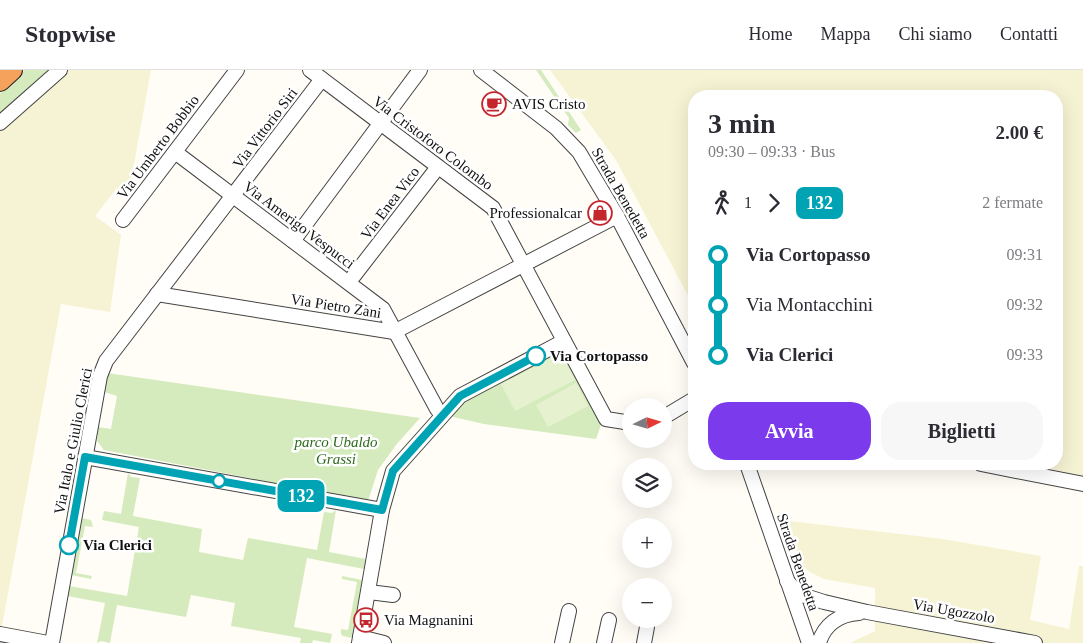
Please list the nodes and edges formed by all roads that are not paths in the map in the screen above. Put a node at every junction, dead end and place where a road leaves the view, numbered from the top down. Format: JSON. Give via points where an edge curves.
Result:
{"nodes":[{"id":1,"x":12,"y":70,"type":"edge"},
{"id":2,"x":60,"y":70,"type":"edge"},
{"id":3,"x":237,"y":70,"type":"edge"},
{"id":4,"x":310,"y":70,"type":"edge"},
{"id":5,"x":420,"y":70,"type":"edge"},
{"id":6,"x":481,"y":70,"type":"edge"},
{"id":7,"x":322,"y":79,"type":"junction"},
{"id":8,"x":0,"y":81,"type":"edge"},
{"id":9,"x":0,"y":123,"type":"edge"},
{"id":10,"x":380,"y":123,"type":"junction"},
{"id":11,"x":175,"y":152,"type":"junction"},
{"id":12,"x":438,"y":167,"type":"junction"},
{"id":13,"x":234,"y":196,"type":"junction"},
{"id":14,"x":616,"y":216,"type":"junction"},
{"id":15,"x":123,"y":220,"type":"dead end"},
{"id":16,"x":293,"y":241,"type":"junction"},
{"id":17,"x":524,"y":264,"type":"junction"},
{"id":18,"x":349,"y":282,"type":"junction"},
{"id":19,"x":157,"y":294,"type":"junction"},
{"id":20,"x":394,"y":332,"type":"junction"},
{"id":21,"x":564,"y":341,"type":"junction"},
{"id":22,"x":688,"y":352,"type":"edge"},
{"id":23,"x":688,"y":402,"type":"edge"},
{"id":24,"x":672,"y":412,"type":"edge"},
{"id":25,"x":442,"y":415,"type":"junction"},
{"id":26,"x":622,"y":422,"type":"edge"},
{"id":27,"x":85,"y":457,"type":"junction"},
{"id":28,"x":749,"y":470,"type":"edge"},
{"id":29,"x":1012,"y":470,"type":"edge"},
{"id":30,"x":1083,"y":484,"type":"edge"},
{"id":31,"x":382,"y":510,"type":"junction"},
{"id":32,"x":787,"y":581,"type":"junction"},
{"id":33,"x":368,"y":592,"type":"junction"},
{"id":34,"x":393,"y":595,"type":"dead end"},
{"id":35,"x":824,"y":602,"type":"junction"},
{"id":36,"x":569,"y":611,"type":"dead end"},
{"id":37,"x":867,"y":612,"type":"junction"},
{"id":38,"x":609,"y":620,"type":"dead end"},
{"id":39,"x":802,"y":623,"type":"junction"},
{"id":40,"x":826,"y":627,"type":"junction"},
{"id":41,"x":647,"y":628,"type":"edge"},
{"id":42,"x":0,"y":634,"type":"edge"},
{"id":43,"x":359,"y":640,"type":"edge"},
{"id":44,"x":50,"y":643,"type":"edge"},
{"id":45,"x":384,"y":643,"type":"edge"},
{"id":46,"x":562,"y":643,"type":"edge"},
{"id":47,"x":604,"y":643,"type":"edge"},
{"id":48,"x":644,"y":643,"type":"edge"},
{"id":49,"x":809,"y":643,"type":"edge"},
{"id":50,"x":819,"y":643,"type":"edge"},
{"id":51,"x":1035,"y":643,"type":"edge"}],
"edges":[{"from":1,"to":8,"type":"highway"},
{"from":2,"to":9,"type":"street"},
{"from":3,"to":11,"type":"street","name":"Via Umberto Bobbio"},
{"from":4,"to":7,"type":"street","name":"Via Cristoforo Colombo"},
{"from":5,"to":10,"type":"street"},
{"from":6,"to":14,"type":"street","name":"Strada Benedetta","via":[[566,137],[579,152]]},
{"from":7,"to":10,"type":"street","name":"Via Cristoforo Colombo"},
{"from":7,"to":13,"type":"street","name":"Via Vittorio Siri"},
{"from":10,"to":12,"type":"street","name":"Via Cristoforo Colombo"},
{"from":10,"to":16,"type":"street"},
{"from":11,"to":13,"type":"street","name":"Via Amerigo Vespucci"},
{"from":11,"to":15,"type":"street","name":"Via Umberto Bobbio"},
{"from":12,"to":17,"type":"street","name":"Via Cristoforo Colombo","via":[[493,208]]},
{"from":12,"to":18,"type":"street","name":"Via Enea Vico"},
{"from":13,"to":16,"type":"street","name":"Via Amerigo Vespucci"},
{"from":13,"to":19,"type":"street","name":"Via Italo e Giulio Clerici"},
{"from":14,"to":17,"type":"street","name":"Via Pietro Zani"},
{"from":14,"to":22,"type":"street","name":"Strada Benedetta"},
{"from":16,"to":18,"type":"street","name":"Via Amerigo Vespucci"},
{"from":17,"to":20,"type":"street","name":"Via Pietro Zani"},
{"from":17,"to":21,"type":"street","name":"Via Cristoforo Colombo"},
{"from":18,"to":20,"type":"street","name":"Via Amerigo Vespucci","via":[[383,309]]},
{"from":19,"to":20,"type":"street","name":"Via Pietro Zani"},
{"from":19,"to":27,"type":"street","name":"Via Italo e Giulio Clerici","via":[[109,357],[100,376]]},
{"from":20,"to":25,"type":"street"},
{"from":21,"to":25,"type":"street","via":[[460,396]]},
{"from":21,"to":26,"type":"street","name":"Via Cristoforo Colombo","via":[[606,420]]},
{"from":23,"to":24,"type":"street"},
{"from":25,"to":31,"type":"street","via":[[393,471]]},
{"from":27,"to":31,"type":"street"},
{"from":27,"to":44,"type":"street","name":"Via Italo e Giulio Clerici"},
{"from":28,"to":32,"type":"street","name":"Strada Benedetta"},
{"from":29,"to":30,"type":"street"},
{"from":31,"to":33,"type":"street"},
{"from":32,"to":35,"type":"street","name":"Via Ugozzolo","via":[[799,594]]},
{"from":32,"to":39,"type":"street","name":"Strada Benedetta"},
{"from":33,"to":34,"type":"street"},
{"from":33,"to":43,"type":"street"},
{"from":35,"to":37,"type":"street","name":"Via Ugozzolo"},
{"from":35,"to":39,"type":"street","via":[[810,607]]},
{"from":36,"to":46,"type":"street"},
{"from":37,"to":40,"type":"street","name":"Via Ugozzolo","via":[[843,616]]},
{"from":37,"to":51,"type":"street","name":"Via Ugozzolo"},
{"from":38,"to":47,"type":"street"},
{"from":39,"to":40,"type":"street"},
{"from":39,"to":49,"type":"street","name":"Strada Benedetta"},
{"from":40,"to":50,"type":"street"},
{"from":41,"to":48,"type":"street"},
{"from":42,"to":44,"type":"street"},
{"from":43,"to":45,"type":"street"}]}
